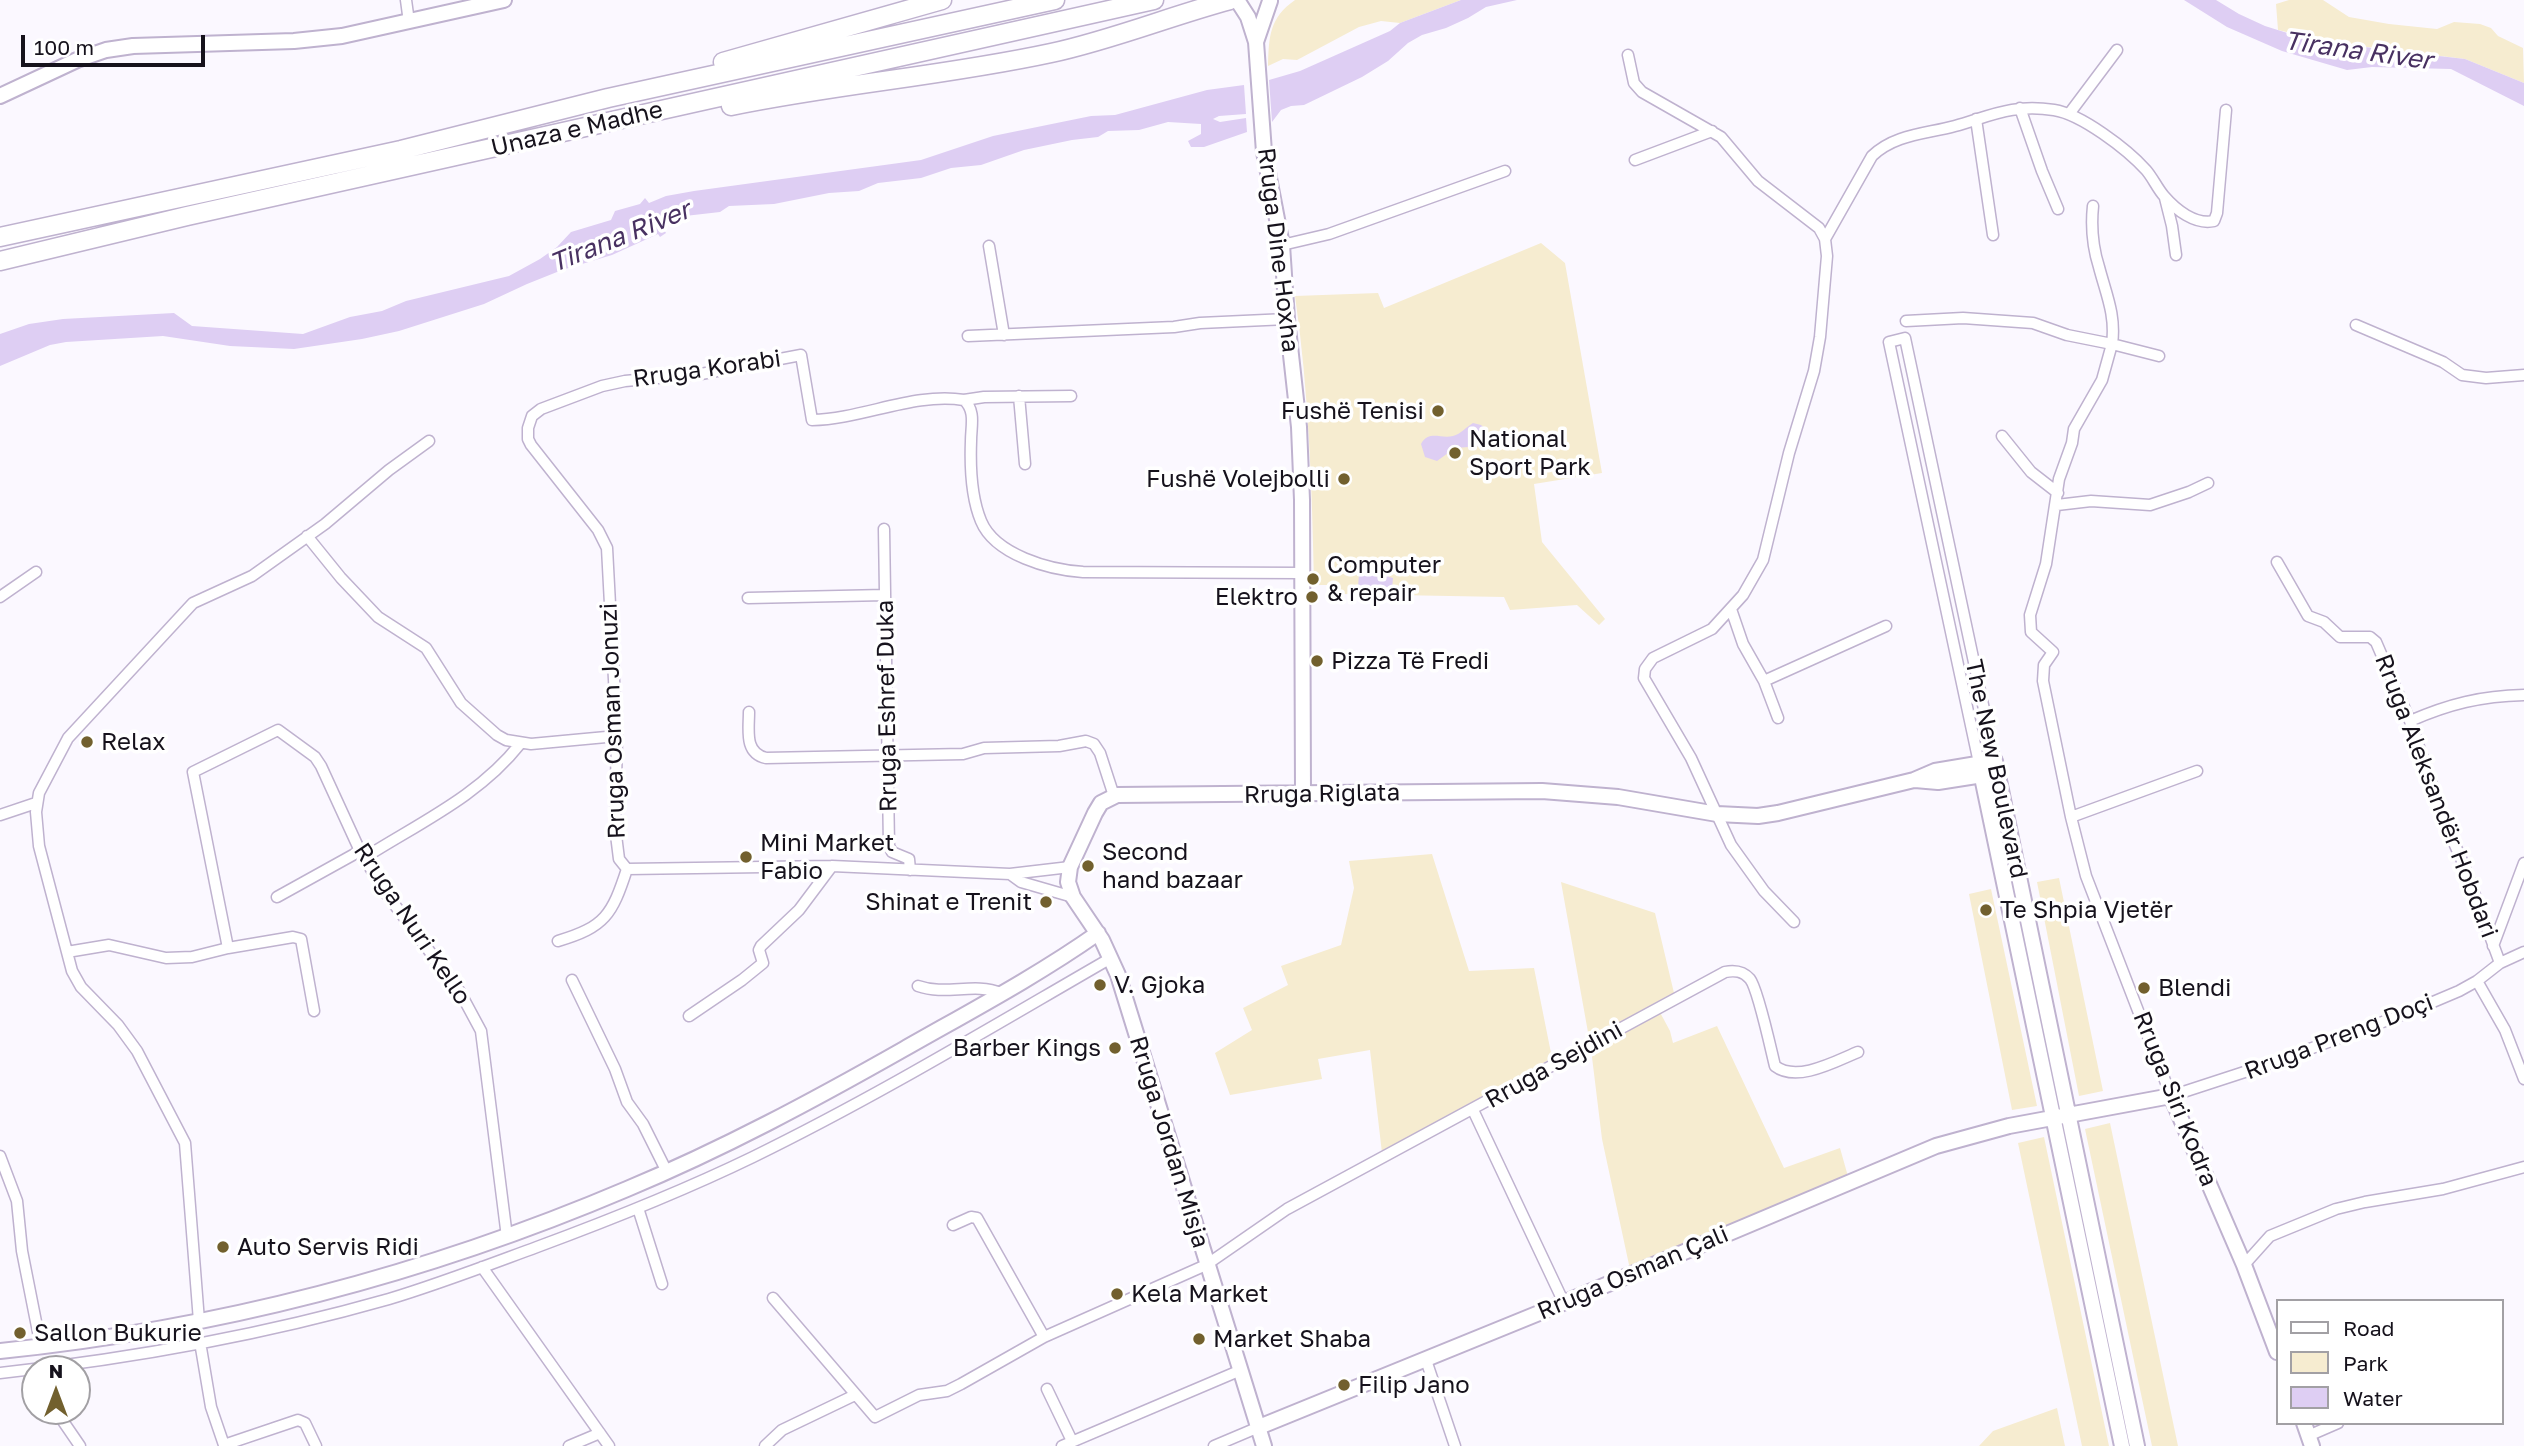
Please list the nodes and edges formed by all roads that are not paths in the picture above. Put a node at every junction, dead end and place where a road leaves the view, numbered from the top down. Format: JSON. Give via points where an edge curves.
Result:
{"nodes":[{"id":1,"x":407,"y":0,"type":"edge"},
{"id":2,"x":504,"y":0,"type":"edge"},
{"id":3,"x":942,"y":0,"type":"edge"},
{"id":4,"x":1055,"y":0,"type":"edge"},
{"id":5,"x":1154,"y":0,"type":"edge"},
{"id":6,"x":1270,"y":0,"type":"edge"},
{"id":7,"x":1234,"y":1,"type":"edge"},
{"id":8,"x":409,"y":22,"type":"junction"},
{"id":9,"x":1256,"y":42,"type":"junction"},
{"id":10,"x":2117,"y":50,"type":"dead end"},
{"id":11,"x":1628,"y":55,"type":"dead end"},
{"id":12,"x":0,"y":96,"type":"edge"},
{"id":13,"x":2020,"y":108,"type":"junction"},
{"id":14,"x":2226,"y":110,"type":"dead end"},
{"id":15,"x":2069,"y":114,"type":"junction"},
{"id":16,"x":1976,"y":119,"type":"junction"},
{"id":17,"x":501,"y":125,"type":"junction"},
{"id":18,"x":1712,"y":131,"type":"junction"},
{"id":19,"x":506,"y":146,"type":"junction"},
{"id":20,"x":1636,"y":160,"type":"dead end"},
{"id":21,"x":1505,"y":171,"type":"dead end"},
{"id":22,"x":2165,"y":197,"type":"junction"},
{"id":23,"x":2093,"y":206,"type":"dead end"},
{"id":24,"x":2059,"y":209,"type":"dead end"},
{"id":25,"x":1993,"y":235,"type":"dead end"},
{"id":26,"x":0,"y":237,"type":"edge"},
{"id":27,"x":1825,"y":239,"type":"junction"},
{"id":28,"x":1282,"y":245,"type":"junction"},
{"id":29,"x":989,"y":246,"type":"dead end"},
{"id":30,"x":2176,"y":255,"type":"dead end"},
{"id":31,"x":0,"y":261,"type":"edge"},
{"id":32,"x":1287,"y":319,"type":"junction"},
{"id":33,"x":1906,"y":321,"type":"dead end"},
{"id":34,"x":2356,"y":326,"type":"dead end"},
{"id":35,"x":1004,"y":335,"type":"junction"},
{"id":36,"x":968,"y":337,"type":"dead end"},
{"id":37,"x":2112,"y":344,"type":"junction"},
{"id":38,"x":2160,"y":356,"type":"dead end"},
{"id":39,"x":2524,"y":375,"type":"edge"},
{"id":40,"x":1019,"y":396,"type":"junction"},
{"id":41,"x":1071,"y":396,"type":"dead end"},
{"id":42,"x":964,"y":400,"type":"junction"},
{"id":43,"x":529,"y":423,"type":"joint"},
{"id":44,"x":2002,"y":436,"type":"dead end"},
{"id":45,"x":429,"y":441,"type":"dead end"},
{"id":46,"x":1025,"y":464,"type":"dead end"},
{"id":47,"x":2208,"y":483,"type":"dead end"},
{"id":48,"x":2058,"y":493,"type":"junction"},
{"id":49,"x":2057,"y":505,"type":"junction"},
{"id":50,"x":884,"y":529,"type":"dead end"},
{"id":51,"x":307,"y":536,"type":"junction"},
{"id":52,"x":2277,"y":562,"type":"dead end"},
{"id":53,"x":36,"y":572,"type":"dead end"},
{"id":54,"x":1301,"y":573,"type":"junction"},
{"id":55,"x":885,"y":595,"type":"junction"},
{"id":56,"x":0,"y":597,"type":"edge"},
{"id":57,"x":748,"y":598,"type":"dead end"},
{"id":58,"x":1731,"y":609,"type":"junction"},
{"id":59,"x":1886,"y":626,"type":"dead end"},
{"id":60,"x":1765,"y":681,"type":"junction"},
{"id":61,"x":2524,"y":695,"type":"edge"},
{"id":62,"x":749,"y":712,"type":"dead end"},
{"id":63,"x":1778,"y":718,"type":"dead end"},
{"id":64,"x":2410,"y":721,"type":"junction"},
{"id":65,"x":617,"y":736,"type":"junction"},
{"id":66,"x":520,"y":744,"type":"junction"},
{"id":67,"x":888,"y":755,"type":"junction"},
{"id":68,"x":1996,"y":767,"type":"junction"},
{"id":69,"x":1980,"y":769,"type":"junction"},
{"id":70,"x":2197,"y":771,"type":"dead end"},
{"id":71,"x":1303,"y":794,"type":"junction"},
{"id":72,"x":1114,"y":796,"type":"junction"},
{"id":73,"x":36,"y":803,"type":"junction"},
{"id":74,"x":1717,"y":814,"type":"junction"},
{"id":75,"x":0,"y":815,"type":"edge"},
{"id":76,"x":2071,"y":817,"type":"junction"},
{"id":77,"x":362,"y":855,"type":"junction"},
{"id":78,"x":2524,"y":863,"type":"edge"},
{"id":79,"x":832,"y":866,"type":"junction"},
{"id":80,"x":1070,"y":867,"type":"junction"},
{"id":81,"x":627,"y":869,"type":"junction"},
{"id":82,"x":910,"y":870,"type":"junction"},
{"id":83,"x":1010,"y":874,"type":"junction"},
{"id":84,"x":277,"y":897,"type":"dead end"},
{"id":85,"x":1073,"y":897,"type":"junction"},
{"id":86,"x":1794,"y":922,"type":"dead end"},
{"id":87,"x":1098,"y":933,"type":"junction"},
{"id":88,"x":558,"y":940,"type":"dead end"},
{"id":89,"x":2493,"y":946,"type":"junction"},
{"id":90,"x":228,"y":948,"type":"junction"},
{"id":91,"x":67,"y":952,"type":"junction"},
{"id":92,"x":2524,"y":952,"type":"edge"},
{"id":93,"x":1111,"y":958,"type":"junction"},
{"id":94,"x":2500,"y":963,"type":"junction"},
{"id":95,"x":572,"y":980,"type":"dead end"},
{"id":96,"x":2477,"y":981,"type":"junction"},
{"id":97,"x":918,"y":986,"type":"dead end"},
{"id":98,"x":1001,"y":993,"type":"junction"},
{"id":99,"x":314,"y":1012,"type":"dead end"},
{"id":100,"x":689,"y":1016,"type":"dead end"},
{"id":101,"x":1858,"y":1052,"type":"dead end"},
{"id":102,"x":2521,"y":1062,"type":"edge"},
{"id":103,"x":2524,"y":1079,"type":"edge"},
{"id":104,"x":2171,"y":1096,"type":"junction"},
{"id":105,"x":1473,"y":1110,"type":"junction"},
{"id":106,"x":2070,"y":1114,"type":"junction"},
{"id":107,"x":2054,"y":1117,"type":"junction"},
{"id":108,"x":0,"y":1156,"type":"edge"},
{"id":109,"x":2524,"y":1167,"type":"edge"},
{"id":110,"x":667,"y":1172,"type":"junction"},
{"id":111,"x":638,"y":1208,"type":"junction"},
{"id":112,"x":953,"y":1225,"type":"dead end"},
{"id":113,"x":507,"y":1237,"type":"junction"},
{"id":114,"x":1206,"y":1265,"type":"junction"},
{"id":115,"x":2244,"y":1265,"type":"junction"},
{"id":116,"x":482,"y":1267,"type":"junction"},
{"id":117,"x":662,"y":1284,"type":"dead end"},
{"id":118,"x":773,"y":1298,"type":"dead end"},
{"id":119,"x":1564,"y":1303,"type":"junction"},
{"id":120,"x":199,"y":1321,"type":"junction"},
{"id":121,"x":1044,"y":1337,"type":"junction"},
{"id":122,"x":200,"y":1342,"type":"junction"},
{"id":123,"x":41,"y":1347,"type":"junction"},
{"id":124,"x":2276,"y":1349,"type":"edge"},
{"id":125,"x":0,"y":1352,"type":"edge"},
{"id":126,"x":91,"y":1360,"type":"edge"},
{"id":127,"x":1426,"y":1360,"type":"junction"},
{"id":128,"x":1241,"y":1370,"type":"junction"},
{"id":129,"x":21,"y":1371,"type":"edge"},
{"id":130,"x":0,"y":1373,"type":"edge"},
{"id":131,"x":1047,"y":1389,"type":"dead end"},
{"id":132,"x":855,"y":1395,"type":"junction"},
{"id":133,"x":65,"y":1425,"type":"edge"},
{"id":134,"x":2334,"y":1425,"type":"edge"},
{"id":135,"x":1259,"y":1427,"type":"junction"},
{"id":136,"x":600,"y":1433,"type":"junction"},
{"id":137,"x":2308,"y":1435,"type":"edge"},
{"id":138,"x":1067,"y":1444,"type":"edge"},
{"id":139,"x":80,"y":1446,"type":"edge"},
{"id":140,"x":316,"y":1446,"type":"edge"},
{"id":141,"x":569,"y":1446,"type":"edge"},
{"id":142,"x":609,"y":1446,"type":"edge"},
{"id":143,"x":765,"y":1446,"type":"edge"},
{"id":144,"x":1214,"y":1446,"type":"edge"},
{"id":145,"x":1264,"y":1446,"type":"edge"},
{"id":146,"x":1455,"y":1446,"type":"edge"},
{"id":147,"x":2122,"y":1446,"type":"edge"},
{"id":148,"x":2137,"y":1446,"type":"edge"}],
"edges":[{"from":1,"to":8,"type":"street"},
{"from":2,"to":8,"type":"main road"},
{"from":3,"to":17,"type":"highway","via":[[568,100]]},
{"from":4,"to":17,"type":"highway","name":"Unaza e Madhe"},
{"from":5,"to":19,"type":"highway","name":"Unaza e Madhe"},
{"from":6,"to":7,"type":"main road","name":"Rruga Dine Hoxha","via":[[1259,4]]},
{"from":6,"to":9,"type":"main road","name":"Rruga Dine Hoxha"},
{"from":7,"to":9,"type":"main road","name":"Rruga Dine Hoxha","via":[[1248,17]]},
{"from":7,"to":19,"type":"highway","via":[[1050,54],[780,96],[632,127]]},
{"from":8,"to":12,"type":"main road","via":[[303,40],[106,50]]},
{"from":9,"to":28,"type":"main road","name":"Rruga Dine Hoxha","via":[[1264,152]]},
{"from":10,"to":15,"type":"street"},
{"from":11,"to":18,"type":"street","via":[[1634,83],[1642,92]]},
{"from":13,"to":15,"type":"street"},
{"from":13,"to":16,"type":"street"},
{"from":13,"to":24,"type":"street"},
{"from":14,"to":22,"type":"street","via":[[2214,221],[2190,218]]},
{"from":15,"to":22,"type":"street","via":[[2099,131],[2147,170]]},
{"from":16,"to":25,"type":"street"},
{"from":16,"to":27,"type":"street","via":[[1896,139],[1881,148]]},
{"from":17,"to":26,"type":"highway","name":"Unaza e Madhe"},
{"from":18,"to":20,"type":"street"},
{"from":18,"to":27,"type":"street","via":[[1758,181],[1819,228]]},
{"from":19,"to":31,"type":"highway","name":"Unaza e Madhe"},
{"from":21,"to":28,"type":"street","via":[[1329,234]]},
{"from":22,"to":30,"type":"street"},
{"from":23,"to":37,"type":"street","via":[[2096,255],[2115,325]]},
{"from":27,"to":58,"type":"street","via":[[1823,310],[1814,371],[1763,560]]},
{"from":28,"to":32,"type":"main road","name":"Rruga Dine Hoxha"},
{"from":29,"to":35,"type":"street"},
{"from":32,"to":35,"type":"street"},
{"from":32,"to":54,"type":"main road","name":"Rruga Dine Hoxha","via":[[1300,439]]},
{"from":33,"to":37,"type":"street","via":[[1963,317],[2033,323]]},
{"from":34,"to":39,"type":"street","via":[[2462,374],[2486,378]]},
{"from":35,"to":36,"type":"street"},
{"from":37,"to":38,"type":"street"},
{"from":37,"to":48,"type":"street","via":[[2102,380],[2074,429]]},
{"from":40,"to":41,"type":"street"},
{"from":40,"to":42,"type":"street"},
{"from":40,"to":46,"type":"street"},
{"from":42,"to":43,"type":"street","name":"Rruga Korabi","via":[[924,400],[812,420],[801,355],[602,386],[541,409]]},
{"from":42,"to":54,"type":"street","via":[[972,412],[972,481],[981,521],[995,540],[1022,558],[1065,571]]},
{"from":43,"to":65,"type":"street","name":"Rruga Osman Jonuzi","via":[[527,439],[607,548]]},
{"from":44,"to":48,"type":"street","via":[[2031,472]]},
{"from":45,"to":51,"type":"street"},
{"from":47,"to":49,"type":"street","via":[[2150,505],[2091,501]]},
{"from":48,"to":49,"type":"street"},
{"from":49,"to":76,"type":"street","name":"Rruga Siri Kodra","via":[[2029,625],[2053,652],[2044,665],[2043,681]]},
{"from":50,"to":55,"type":"street","name":"Rruga Eshref Duka"},
{"from":51,"to":66,"type":"street","via":[[378,617],[426,648],[461,703],[497,735]]},
{"from":51,"to":73,"type":"street","via":[[252,576],[193,603],[68,738]]},
{"from":52,"to":64,"type":"street","name":"Rruga Aleksandër Hobdari","via":[[2308,616],[2340,636],[2370,637],[2376,642]]},
{"from":53,"to":56,"type":"street"},
{"from":54,"to":71,"type":"main road","name":"Rruga Dine Hoxha"},
{"from":55,"to":57,"type":"street"},
{"from":55,"to":67,"type":"street","name":"Rruga Eshref Duka"},
{"from":58,"to":60,"type":"street","via":[[1743,645]]},
{"from":58,"to":74,"type":"street","via":[[1712,629],[1653,658],[1644,678],[1691,758]]},
{"from":59,"to":60,"type":"street"},
{"from":60,"to":63,"type":"street"},
{"from":61,"to":64,"type":"street","via":[[2456,702]]},
{"from":62,"to":67,"type":"street","via":[[750,748],[760,756]]},
{"from":64,"to":89,"type":"street","name":"Rruga Aleksandër Hobdari"},
{"from":65,"to":66,"type":"street"},
{"from":65,"to":81,"type":"street","name":"Rruga Osman Jonuzi","via":[[615,827],[619,859]]},
{"from":66,"to":77,"type":"street","via":[[471,791]]},
{"from":67,"to":72,"type":"street","via":[[963,754],[984,748],[1086,741],[1100,754]]},
{"from":67,"to":82,"type":"street","name":"Rruga Eshref Duka","via":[[889,846],[891,852],[909,859]]},
{"from":68,"to":69,"type":"main road"},
{"from":68,"to":69,"type":"street","name":"The New Boulevard","via":[[1905,338],[1889,342]]},
{"from":68,"to":106,"type":"main road","name":"The New Boulevard"},
{"from":69,"to":74,"type":"main road","via":[[1936,771],[1778,813]]},
{"from":69,"to":107,"type":"main road","name":"The New Boulevard"},
{"from":70,"to":76,"type":"street"},
{"from":71,"to":72,"type":"main road","name":"Rruga Riglata"},
{"from":71,"to":74,"type":"main road","name":"Rruga Riglata","via":[[1569,792]]},
{"from":72,"to":80,"type":"main road","via":[[1101,803]]},
{"from":73,"to":75,"type":"street"},
{"from":73,"to":91,"type":"street","via":[[39,846]]},
{"from":74,"to":86,"type":"street","via":[[1746,867]]},
{"from":76,"to":104,"type":"street","name":"Rruga Siri Kodra","via":[[2086,876]]},
{"from":77,"to":84,"type":"street"},
{"from":77,"to":90,"type":"street","name":"Rruga Nuri Kello","via":[[315,757],[278,730],[193,772]]},
{"from":77,"to":113,"type":"street","name":"Rruga Nuri Kello","via":[[460,992],[481,1031]]},
{"from":78,"to":89,"type":"street"},
{"from":79,"to":81,"type":"street","name":"Rruga Osman Jonuzi"},
{"from":79,"to":82,"type":"street","name":"Rruga Osman Jonuzi"},
{"from":79,"to":100,"type":"street","via":[[799,910],[761,946],[763,962]]},
{"from":80,"to":83,"type":"street","name":"Rruga Osman Jonuzi"},
{"from":80,"to":85,"type":"main road","via":[[1068,883]]},
{"from":81,"to":88,"type":"street","via":[[603,921]]},
{"from":82,"to":83,"type":"street","name":"Rruga Osman Jonuzi"},
{"from":83,"to":85,"type":"street","name":"Rruga Osman Jonuzi","via":[[1021,882]]},
{"from":85,"to":87,"type":"main road"},
{"from":87,"to":93,"type":"main road"},
{"from":87,"to":98,"type":"main road"},
{"from":89,"to":94,"type":"street","name":"Rruga Aleksandër Hobdari"},
{"from":90,"to":91,"type":"street","via":[[173,958],[109,945]]},
{"from":90,"to":99,"type":"street","via":[[301,939]]},
{"from":91,"to":120,"type":"street","via":[[76,980],[137,1051],[185,1143]]},
{"from":92,"to":94,"type":"street","name":"Rruga Preng Doçi"},
{"from":93,"to":111,"type":"street","via":[[804,1131]]},
{"from":93,"to":114,"type":"main road","name":"Rruga Jordan Misja"},
{"from":94,"to":96,"type":"street","name":"Rruga Preng Doçi"},
{"from":95,"to":110,"type":"street","via":[[627,1102]]},
{"from":96,"to":102,"type":"street"},
{"from":96,"to":104,"type":"street","name":"Rruga Preng Doçi","via":[[2353,1034]]},
{"from":97,"to":98,"type":"street","via":[[931,991],[981,988]]},
{"from":98,"to":110,"type":"main road","via":[[785,1115]]},
{"from":101,"to":105,"type":"street","name":"Rruga Sejdini","via":[[1819,1069],[1779,1069],[1753,983],[1741,973],[1725,972]]},
{"from":102,"to":103,"type":"street"},
{"from":104,"to":106,"type":"main road","name":"Rruga Osman Çali"},
{"from":104,"to":115,"type":"main road","name":"Rruga Siri Kodra"},
{"from":105,"to":114,"type":"street","name":"Rruga Sejdini","via":[[1287,1209]]},
{"from":105,"to":119,"type":"street"},
{"from":106,"to":107,"type":"main road","name":"Rruga Osman Çali"},
{"from":106,"to":148,"type":"main road","name":"The New Boulevard"},
{"from":107,"to":119,"type":"main road","name":"Rruga Osman Çali","via":[[1936,1146]]},
{"from":107,"to":147,"type":"main road","name":"The New Boulevard"},
{"from":108,"to":123,"type":"street","via":[[17,1202]]},
{"from":109,"to":115,"type":"street","via":[[2443,1189],[2336,1209],[2270,1236]]},
{"from":110,"to":113,"type":"main road"},
{"from":111,"to":116,"type":"street"},
{"from":111,"to":117,"type":"street"},
{"from":112,"to":121,"type":"street","via":[[977,1218]]},
{"from":113,"to":120,"type":"main road","via":[[337,1290]]},
{"from":114,"to":121,"type":"street","name":"Rruga Sejdini"},
{"from":114,"to":128,"type":"main road","name":"Rruga Jordan Misja"},
{"from":115,"to":124,"type":"main road","name":"Rruga Siri Kodra"},
{"from":116,"to":122,"type":"street","via":[[390,1299]]},
{"from":116,"to":136,"type":"street"},
{"from":118,"to":132,"type":"street"},
{"from":119,"to":127,"type":"main road","name":"Rruga Osman Çali"},
{"from":120,"to":123,"type":"main road"},
{"from":121,"to":132,"type":"street","name":"Rruga Sejdini","via":[[947,1391],[919,1395],[875,1417]]},
{"from":122,"to":126,"type":"street"},
{"from":122,"to":140,"type":"street","via":[[223,1445],[298,1420],[305,1423]]},
{"from":123,"to":125,"type":"main road"},
{"from":127,"to":135,"type":"main road","name":"Rruga Osman Çali"},
{"from":127,"to":146,"type":"street"},
{"from":128,"to":135,"type":"main road","name":"Rruga Jordan Misja"},
{"from":128,"to":138,"type":"street"},
{"from":129,"to":130,"type":"street"},
{"from":131,"to":138,"type":"street"},
{"from":132,"to":143,"type":"street","via":[[782,1430]]},
{"from":133,"to":139,"type":"street"},
{"from":134,"to":137,"type":"street"},
{"from":135,"to":144,"type":"street"},
{"from":135,"to":145,"type":"main road","name":"Rruga Jordan Misja"},
{"from":136,"to":141,"type":"street"},
{"from":136,"to":142,"type":"street"}]}
